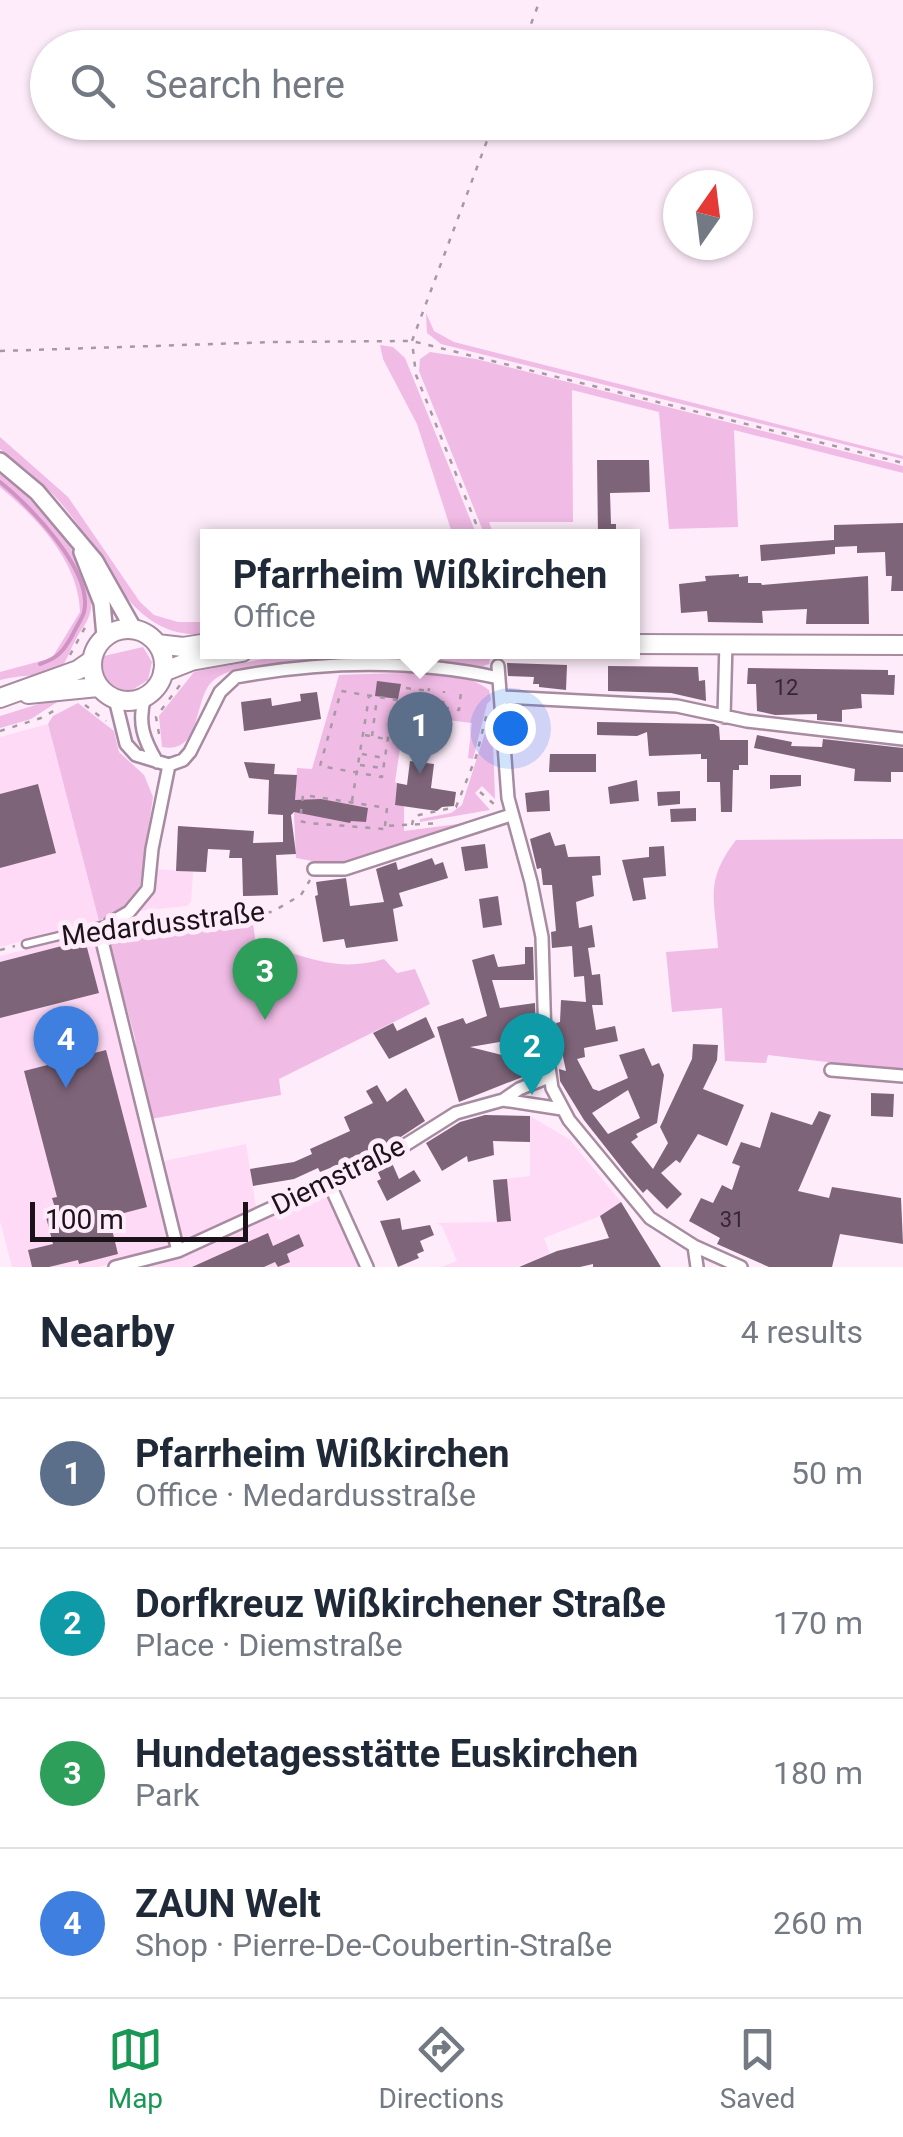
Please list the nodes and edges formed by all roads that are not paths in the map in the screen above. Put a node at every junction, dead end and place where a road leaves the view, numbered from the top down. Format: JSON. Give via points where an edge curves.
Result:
{"nodes":[{"id":1,"x":0,"y":461,"type":"edge"},
{"id":2,"x":81,"y":548,"type":"junction"},
{"id":3,"x":134,"y":630,"type":"junction"},
{"id":4,"x":105,"y":636,"type":"junction"},
{"id":5,"x":726,"y":642,"type":"junction"},
{"id":6,"x":157,"y":644,"type":"junction"},
{"id":7,"x":200,"y":644,"type":"edge"},
{"id":8,"x":640,"y":644,"type":"edge"},
{"id":9,"x":903,"y":645,"type":"edge"},
{"id":10,"x":202,"y":659,"type":"edge"},
{"id":11,"x":91,"y":661,"type":"junction"},
{"id":12,"x":164,"y":672,"type":"junction"},
{"id":13,"x":98,"y":687,"type":"junction"},
{"id":14,"x":6,"y":697,"type":"edge"},
{"id":15,"x":145,"y":697,"type":"junction"},
{"id":16,"x":501,"y":697,"type":"junction"},
{"id":17,"x":116,"y":699,"type":"junction"},
{"id":18,"x":724,"y":717,"type":"junction"},
{"id":19,"x":903,"y":739,"type":"edge"},
{"id":20,"x":163,"y":763,"type":"junction"},
{"id":21,"x":511,"y":815,"type":"junction"},
{"id":22,"x":314,"y":869,"type":"road end"},
{"id":23,"x":110,"y":923,"type":"junction"},
{"id":24,"x":26,"y":944,"type":"road end"},
{"id":25,"x":831,"y":1070,"type":"dead end"},
{"id":26,"x":903,"y":1076,"type":"edge"},
{"id":27,"x":549,"y":1077,"type":"junction"},
{"id":28,"x":502,"y":1100,"type":"junction"},
{"id":29,"x":562,"y":1110,"type":"junction"},
{"id":30,"x":329,"y":1183,"type":"junction"},
{"id":31,"x":694,"y":1246,"type":"junction"},
{"id":32,"x":178,"y":1251,"type":"junction"},
{"id":33,"x":115,"y":1267,"type":"edge"},
{"id":34,"x":367,"y":1267,"type":"edge"},
{"id":35,"x":697,"y":1267,"type":"edge"},
{"id":36,"x":741,"y":1267,"type":"edge"}],
"edges":[{"from":1,"to":2,"type":"main road","via":[[37,492]]},
{"from":2,"to":3,"type":"main road"},
{"from":2,"to":4,"type":"main road","via":[[102,603]]},
{"from":3,"to":4,"type":"main road"},
{"from":3,"to":6,"type":"main road"},
{"from":4,"to":11,"type":"main road"},
{"from":5,"to":8,"type":"main road"},
{"from":5,"to":9,"type":"main road"},
{"from":5,"to":18,"type":"street"},
{"from":6,"to":7,"type":"main road"},
{"from":6,"to":12,"type":"main road"},
{"from":10,"to":12,"type":"main road"},
{"from":11,"to":13,"type":"main road"},
{"from":11,"to":14,"type":"main road"},
{"from":12,"to":15,"type":"main road"},
{"from":13,"to":14,"type":"main road"},
{"from":13,"to":17,"type":"main road"},
{"from":15,"to":17,"type":"main road"},
{"from":15,"to":20,"type":"street","via":[[144,741]]},
{"from":16,"to":18,"type":"street","via":[[677,706]]},
{"from":16,"to":20,"type":"street","via":[[501,667],[394,664],[236,677],[220,692],[190,752]]},
{"from":16,"to":21,"type":"street"},
{"from":17,"to":20,"type":"street","via":[[128,748]]},
{"from":18,"to":19,"type":"street"},
{"from":20,"to":23,"type":"street","via":[[148,889]]},
{"from":21,"to":22,"type":"street","via":[[345,869]]},
{"from":21,"to":27,"type":"street","via":[[542,937]]},
{"from":23,"to":24,"type":"lane","name":"Medardusstraße"},
{"from":23,"to":32,"type":"street","via":[[103,944]]},
{"from":25,"to":26,"type":"street"},
{"from":27,"to":28,"type":"street","name":"Diemstraße"},
{"from":27,"to":29,"type":"street"},
{"from":28,"to":29,"type":"street","name":"Diemstraße"},
{"from":28,"to":30,"type":"street","name":"Diemstraße","via":[[456,1114]]},
{"from":29,"to":31,"type":"street","via":[[650,1218]]},
{"from":30,"to":32,"type":"street","name":"Diemstraße"},
{"from":30,"to":34,"type":"street"},
{"from":31,"to":35,"type":"street"},
{"from":31,"to":36,"type":"street"},
{"from":32,"to":33,"type":"street","name":"Diemstraße"}]}
